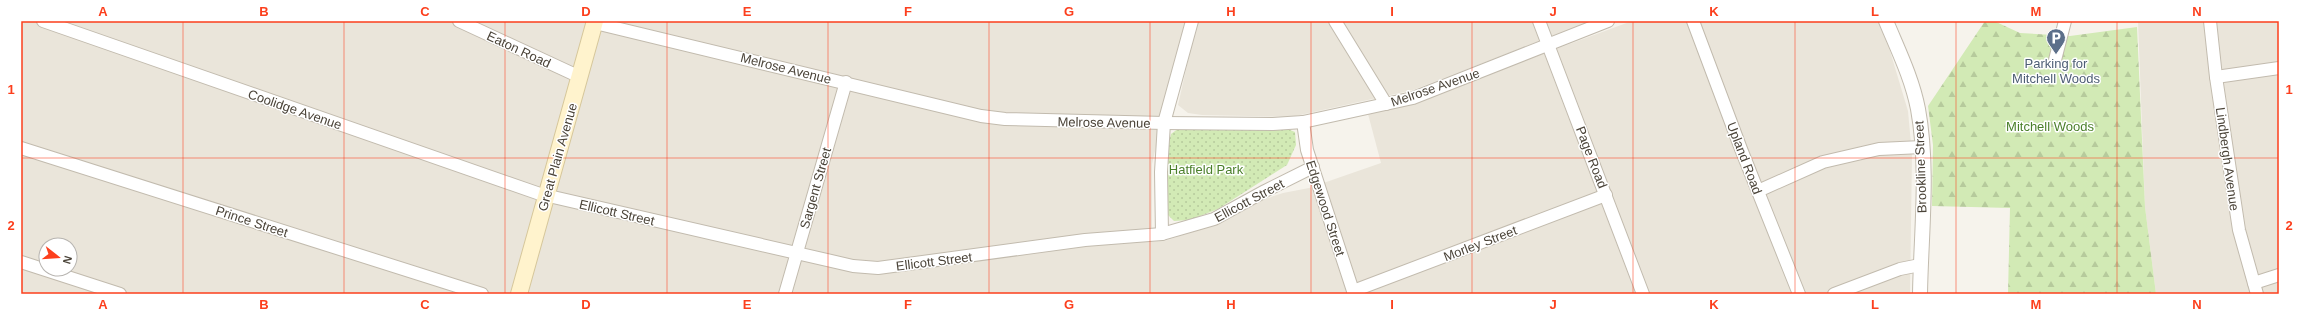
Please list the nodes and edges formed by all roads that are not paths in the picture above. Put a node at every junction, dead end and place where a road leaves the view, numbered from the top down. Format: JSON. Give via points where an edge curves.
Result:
{"nodes":[{"id":1,"x":43,"y":21,"type":"edge"},
{"id":2,"x":459,"y":21,"type":"edge"},
{"id":3,"x":1335,"y":21,"type":"edge"},
{"id":4,"x":1539,"y":21,"type":"edge"},
{"id":5,"x":1608,"y":21,"type":"edge"},
{"id":6,"x":1693,"y":21,"type":"edge"},
{"id":7,"x":1886,"y":21,"type":"edge"},
{"id":8,"x":2065,"y":21,"type":"edge"},
{"id":9,"x":2210,"y":21,"type":"edge"},
{"id":10,"x":595,"y":22,"type":"edge"},
{"id":11,"x":1189,"y":22,"type":"edge"},
{"id":12,"x":1549,"y":44,"type":"junction"},
{"id":13,"x":2055,"y":60,"type":"dead end"},
{"id":14,"x":2279,"y":68,"type":"edge"},
{"id":15,"x":580,"y":77,"type":"junction"},
{"id":16,"x":2216,"y":77,"type":"junction"},
{"id":17,"x":846,"y":82,"type":"junction"},
{"id":18,"x":1386,"y":104,"type":"junction"},
{"id":19,"x":1304,"y":122,"type":"junction"},
{"id":20,"x":1164,"y":123,"type":"junction"},
{"id":21,"x":1922,"y":147,"type":"junction"},
{"id":22,"x":21,"y":148,"type":"edge"},
{"id":23,"x":1313,"y":167,"type":"junction"},
{"id":24,"x":1758,"y":191,"type":"junction"},
{"id":25,"x":1606,"y":195,"type":"junction"},
{"id":26,"x":547,"y":196,"type":"junction"},
{"id":27,"x":1162,"y":234,"type":"junction"},
{"id":28,"x":796,"y":253,"type":"junction"},
{"id":29,"x":21,"y":262,"type":"edge"},
{"id":30,"x":1920,"y":265,"type":"junction"},
{"id":31,"x":2279,"y":275,"type":"edge"},
{"id":32,"x":2256,"y":288,"type":"edge"},
{"id":33,"x":1354,"y":293,"type":"edge"},
{"id":34,"x":120,"y":294,"type":"edge"},
{"id":35,"x":482,"y":294,"type":"edge"},
{"id":36,"x":519,"y":294,"type":"edge"},
{"id":37,"x":785,"y":294,"type":"edge"},
{"id":38,"x":1643,"y":294,"type":"edge"},
{"id":39,"x":1799,"y":294,"type":"edge"},
{"id":40,"x":1834,"y":294,"type":"edge"},
{"id":41,"x":1920,"y":294,"type":"edge"}],
"edges":[{"from":1,"to":26,"type":"street","name":"Coolidge Avenue"},
{"from":2,"to":15,"type":"street","name":"Eaton Road"},
{"from":3,"to":18,"type":"street"},
{"from":4,"to":12,"type":"street","name":"Page Road"},
{"from":5,"to":12,"type":"street","name":"Melrose Avenue"},
{"from":6,"to":24,"type":"street","name":"Upland Road"},
{"from":7,"to":21,"type":"street","name":"Brookline Street","via":[[1910,80],[1918,110]]},
{"from":8,"to":13,"type":"street"},
{"from":9,"to":16,"type":"street","name":"Lindbergh Avenue"},
{"from":10,"to":15,"type":"main road","name":"Great Plain Avenue"},
{"from":10,"to":17,"type":"street","name":"Melrose Avenue"},
{"from":11,"to":20,"type":"street"},
{"from":12,"to":18,"type":"street","name":"Melrose Avenue","via":[[1457,82],[1413,98]]},
{"from":12,"to":25,"type":"street","name":"Page Road"},
{"from":14,"to":16,"type":"street"},
{"from":15,"to":26,"type":"main road","name":"Great Plain Avenue"},
{"from":16,"to":32,"type":"street","name":"Lindbergh Avenue","via":[[2239,230]]},
{"from":17,"to":20,"type":"street","name":"Melrose Avenue","via":[[981,116],[1005,119]]},
{"from":17,"to":28,"type":"street","name":"Sargent Street"},
{"from":18,"to":19,"type":"street","name":"Melrose Avenue"},
{"from":19,"to":20,"type":"street","name":"Melrose Avenue"},
{"from":19,"to":23,"type":"street","name":"Edgewood Street","via":[[1306,150]]},
{"from":20,"to":27,"type":"street","via":[[1161,172]]},
{"from":21,"to":24,"type":"street","via":[[1879,149],[1823,162]]},
{"from":21,"to":30,"type":"street","name":"Brookline Street"},
{"from":22,"to":35,"type":"street","name":"Prince Street"},
{"from":23,"to":27,"type":"street","name":"Ellicott Street","via":[[1214,219]]},
{"from":23,"to":33,"type":"street","name":"Edgewood Street"},
{"from":24,"to":39,"type":"street","name":"Upland Road"},
{"from":25,"to":33,"type":"street","name":"Morley Street"},
{"from":25,"to":38,"type":"street","name":"Page Road"},
{"from":26,"to":28,"type":"street","name":"Ellicott Street"},
{"from":26,"to":36,"type":"main road","name":"Great Plain Avenue"},
{"from":27,"to":28,"type":"street","name":"Ellicott Street","via":[[1085,240],[878,268],[853,266]]},
{"from":28,"to":37,"type":"street","name":"Sargent Street"},
{"from":29,"to":34,"type":"street"},
{"from":30,"to":40,"type":"street","via":[[1900,269]]},
{"from":30,"to":41,"type":"street","name":"Brookline Street"},
{"from":31,"to":32,"type":"street"}]}
